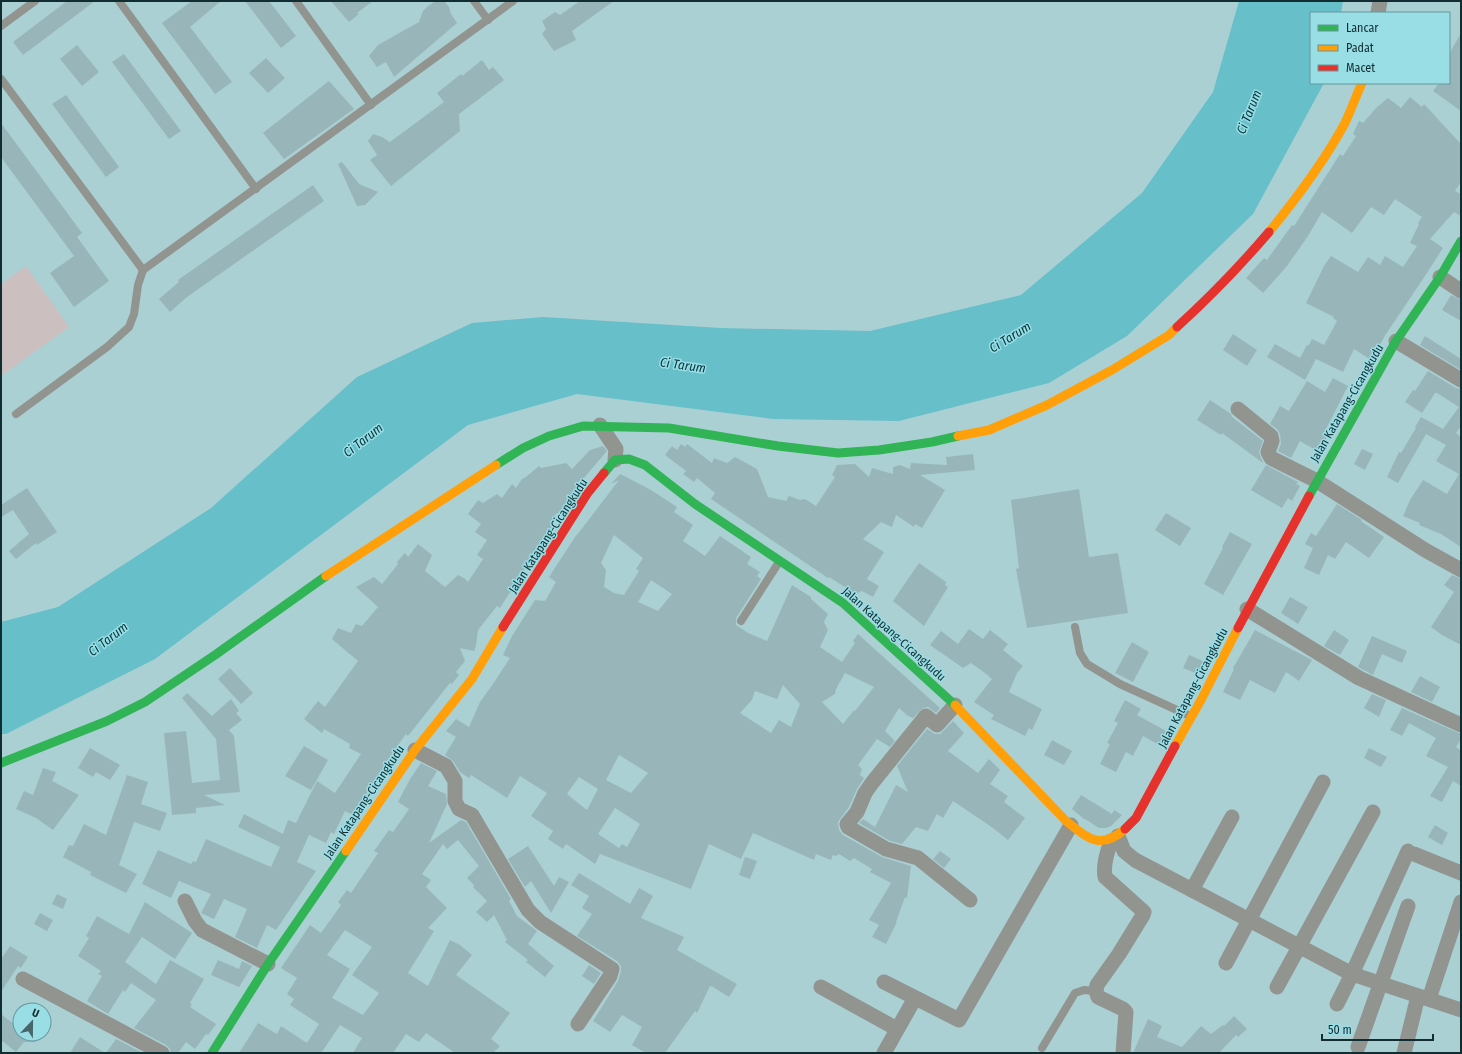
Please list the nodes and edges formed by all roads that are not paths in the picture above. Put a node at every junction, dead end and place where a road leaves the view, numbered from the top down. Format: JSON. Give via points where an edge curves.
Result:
{"nodes":[{"id":1,"x":35,"y":1,"type":"edge"},
{"id":2,"x":119,"y":1,"type":"edge"},
{"id":3,"x":296,"y":1,"type":"edge"},
{"id":4,"x":474,"y":1,"type":"edge"},
{"id":5,"x":514,"y":1,"type":"edge"},
{"id":6,"x":1380,"y":1,"type":"edge"},
{"id":7,"x":1378,"y":12,"type":"edge"},
{"id":8,"x":488,"y":20,"type":"junction"},
{"id":9,"x":1,"y":26,"type":"edge"},
{"id":10,"x":1,"y":79,"type":"edge"},
{"id":11,"x":1362,"y":84,"type":"edge"},
{"id":12,"x":371,"y":105,"type":"junction"},
{"id":13,"x":256,"y":189,"type":"junction"},
{"id":14,"x":1461,"y":241,"type":"edge"},
{"id":15,"x":143,"y":270,"type":"junction"},
{"id":16,"x":1440,"y":277,"type":"junction"},
{"id":17,"x":1461,"y":291,"type":"edge"},
{"id":18,"x":1396,"y":341,"type":"junction"},
{"id":19,"x":1461,"y":380,"type":"edge"},
{"id":20,"x":1238,"y":409,"type":"dead end"},
{"id":21,"x":16,"y":414,"type":"dead end"},
{"id":22,"x":600,"y":425,"type":"junction"},
{"id":23,"x":615,"y":460,"type":"junction"},
{"id":24,"x":1317,"y":481,"type":"junction"},
{"id":25,"x":779,"y":561,"type":"junction"},
{"id":26,"x":1461,"y":570,"type":"edge"},
{"id":27,"x":1247,"y":609,"type":"junction"},
{"id":28,"x":741,"y":621,"type":"dead end"},
{"id":29,"x":1075,"y":627,"type":"dead end"},
{"id":30,"x":955,"y":705,"type":"junction"},
{"id":31,"x":1191,"y":716,"type":"junction"},
{"id":32,"x":1461,"y":725,"type":"edge"},
{"id":33,"x":414,"y":750,"type":"junction"},
{"id":34,"x":1,"y":763,"type":"edge"},
{"id":35,"x":1323,"y":782,"type":"dead end"},
{"id":36,"x":1373,"y":812,"type":"dead end"},
{"id":37,"x":1232,"y":817,"type":"dead end"},
{"id":38,"x":1072,"y":825,"type":"junction"},
{"id":39,"x":1114,"y":838,"type":"junction"},
{"id":40,"x":1461,"y":873,"type":"edge"},
{"id":41,"x":1192,"y":890,"type":"junction"},
{"id":42,"x":970,"y":900,"type":"dead end"},
{"id":43,"x":186,"y":901,"type":"dead end"},
{"id":44,"x":1461,"y":902,"type":"edge"},
{"id":45,"x":1408,"y":906,"type":"dead end"},
{"id":46,"x":1250,"y":921,"type":"junction"},
{"id":47,"x":1299,"y":946,"type":"junction"},
{"id":48,"x":1226,"y":963,"type":"dead end"},
{"id":49,"x":268,"y":964,"type":"junction"},
{"id":50,"x":1352,"y":974,"type":"junction"},
{"id":51,"x":23,"y":979,"type":"dead end"},
{"id":52,"x":884,"y":982,"type":"dead end"},
{"id":53,"x":1380,"y":983,"type":"junction"},
{"id":54,"x":821,"y":987,"type":"dead end"},
{"id":55,"x":1277,"y":987,"type":"dead end"},
{"id":56,"x":1096,"y":991,"type":"junction"},
{"id":57,"x":1423,"y":997,"type":"junction"},
{"id":58,"x":915,"y":998,"type":"junction"},
{"id":59,"x":1337,"y":1004,"type":"dead end"},
{"id":60,"x":1461,"y":1010,"type":"edge"},
{"id":61,"x":578,"y":1024,"type":"dead end"},
{"id":62,"x":897,"y":1029,"type":"junction"},
{"id":63,"x":1042,"y":1048,"type":"dead end"},
{"id":64,"x":1358,"y":1048,"type":"dead end"},
{"id":65,"x":162,"y":1053,"type":"edge"},
{"id":66,"x":212,"y":1053,"type":"edge"},
{"id":67,"x":884,"y":1053,"type":"edge"},
{"id":68,"x":1123,"y":1053,"type":"edge"},
{"id":69,"x":1404,"y":1053,"type":"edge"}],
"edges":[{"from":1,"to":9,"type":"lane"},
{"from":2,"to":13,"type":"lane"},
{"from":3,"to":12,"type":"lane"},
{"from":4,"to":8,"type":"lane"},
{"from":5,"to":8,"type":"lane"},
{"from":6,"to":7,"type":"street"},
{"from":8,"to":12,"type":"lane"},
{"from":10,"to":15,"type":"lane"},
{"from":11,"to":22,"type":"street","via":[[1336,138],[1295,200],[1211,296],[1169,335],[1047,405],[990,430],[932,442],[838,453],[668,428]]},
{"from":12,"to":13,"type":"lane"},
{"from":13,"to":15,"type":"lane"},
{"from":14,"to":16,"type":"street","name":"Jalan Katapang-Cicangkudu"},
{"from":15,"to":21,"type":"lane","via":[[129,327]]},
{"from":16,"to":17,"type":"street"},
{"from":16,"to":18,"type":"street","name":"Jalan Katapang-Cicangkudu"},
{"from":18,"to":19,"type":"street"},
{"from":18,"to":24,"type":"street","name":"Jalan Katapang-Cicangkudu"},
{"from":20,"to":24,"type":"street","via":[[1272,436],[1268,452],[1271,458]]},
{"from":22,"to":23,"type":"street","via":[[616,449]]},
{"from":22,"to":34,"type":"street","via":[[569,429],[523,448],[308,588],[146,702],[107,721]]},
{"from":23,"to":25,"type":"street","name":"Jalan Katapang-Cicangkudu","via":[[629,459],[645,465],[695,504]]},
{"from":23,"to":33,"type":"street","name":"Jalan Katapang-Cicangkudu","via":[[587,494],[472,679]]},
{"from":24,"to":26,"type":"street"},
{"from":24,"to":27,"type":"street","name":"Jalan Katapang-Cicangkudu"},
{"from":25,"to":28,"type":"lane"},
{"from":25,"to":30,"type":"street","name":"Jalan Katapang-Cicangkudu","via":[[843,603]]},
{"from":27,"to":31,"type":"street","name":"Jalan Katapang-Cicangkudu"},
{"from":27,"to":32,"type":"street","via":[[1359,678]]},
{"from":29,"to":31,"type":"lane","via":[[1080,653],[1087,664],[1120,684]]},
{"from":30,"to":38,"type":"street","name":"Jalan Katapang-Cicangkudu"},
{"from":30,"to":42,"type":"street","via":[[937,725],[926,716],[872,783],[857,812],[847,824],[886,849],[918,858]]},
{"from":31,"to":39,"type":"street","name":"Jalan Katapang-Cicangkudu","via":[[1136,818],[1126,830]]},
{"from":33,"to":49,"type":"street","name":"Jalan Katapang-Cicangkudu"},
{"from":33,"to":61,"type":"street","via":[[446,766],[455,781],[455,802],[459,809],[472,815],[528,910],[540,922],[612,969]]},
{"from":35,"to":46,"type":"street"},
{"from":36,"to":47,"type":"street"},
{"from":37,"to":41,"type":"street"},
{"from":38,"to":39,"type":"street","name":"Jalan Katapang-Cicangkudu","via":[[1095,840]]},
{"from":38,"to":58,"type":"street","via":[[959,1020]]},
{"from":39,"to":41,"type":"street","via":[[1135,860]]},
{"from":39,"to":56,"type":"street","via":[[1105,860],[1105,877],[1144,912],[1097,985]]},
{"from":40,"to":50,"type":"street","via":[[1411,853]]},
{"from":41,"to":46,"type":"street"},
{"from":43,"to":49,"type":"street","via":[[194,922],[202,930]]},
{"from":44,"to":57,"type":"street"},
{"from":45,"to":53,"type":"street"},
{"from":46,"to":47,"type":"street"},
{"from":46,"to":48,"type":"street"},
{"from":47,"to":50,"type":"street"},
{"from":47,"to":55,"type":"street"},
{"from":49,"to":66,"type":"street","name":"Jalan Katapang-Cicangkudu"},
{"from":50,"to":53,"type":"street"},
{"from":50,"to":59,"type":"street"},
{"from":51,"to":65,"type":"street"},
{"from":52,"to":58,"type":"street"},
{"from":53,"to":57,"type":"street"},
{"from":53,"to":64,"type":"street"},
{"from":54,"to":62,"type":"street"},
{"from":56,"to":63,"type":"lane","via":[[1084,990],[1075,993]]},
{"from":56,"to":68,"type":"street","via":[[1098,997],[1126,1012]]},
{"from":57,"to":60,"type":"street"},
{"from":57,"to":69,"type":"street"},
{"from":58,"to":62,"type":"street"},
{"from":62,"to":67,"type":"street"}]}
